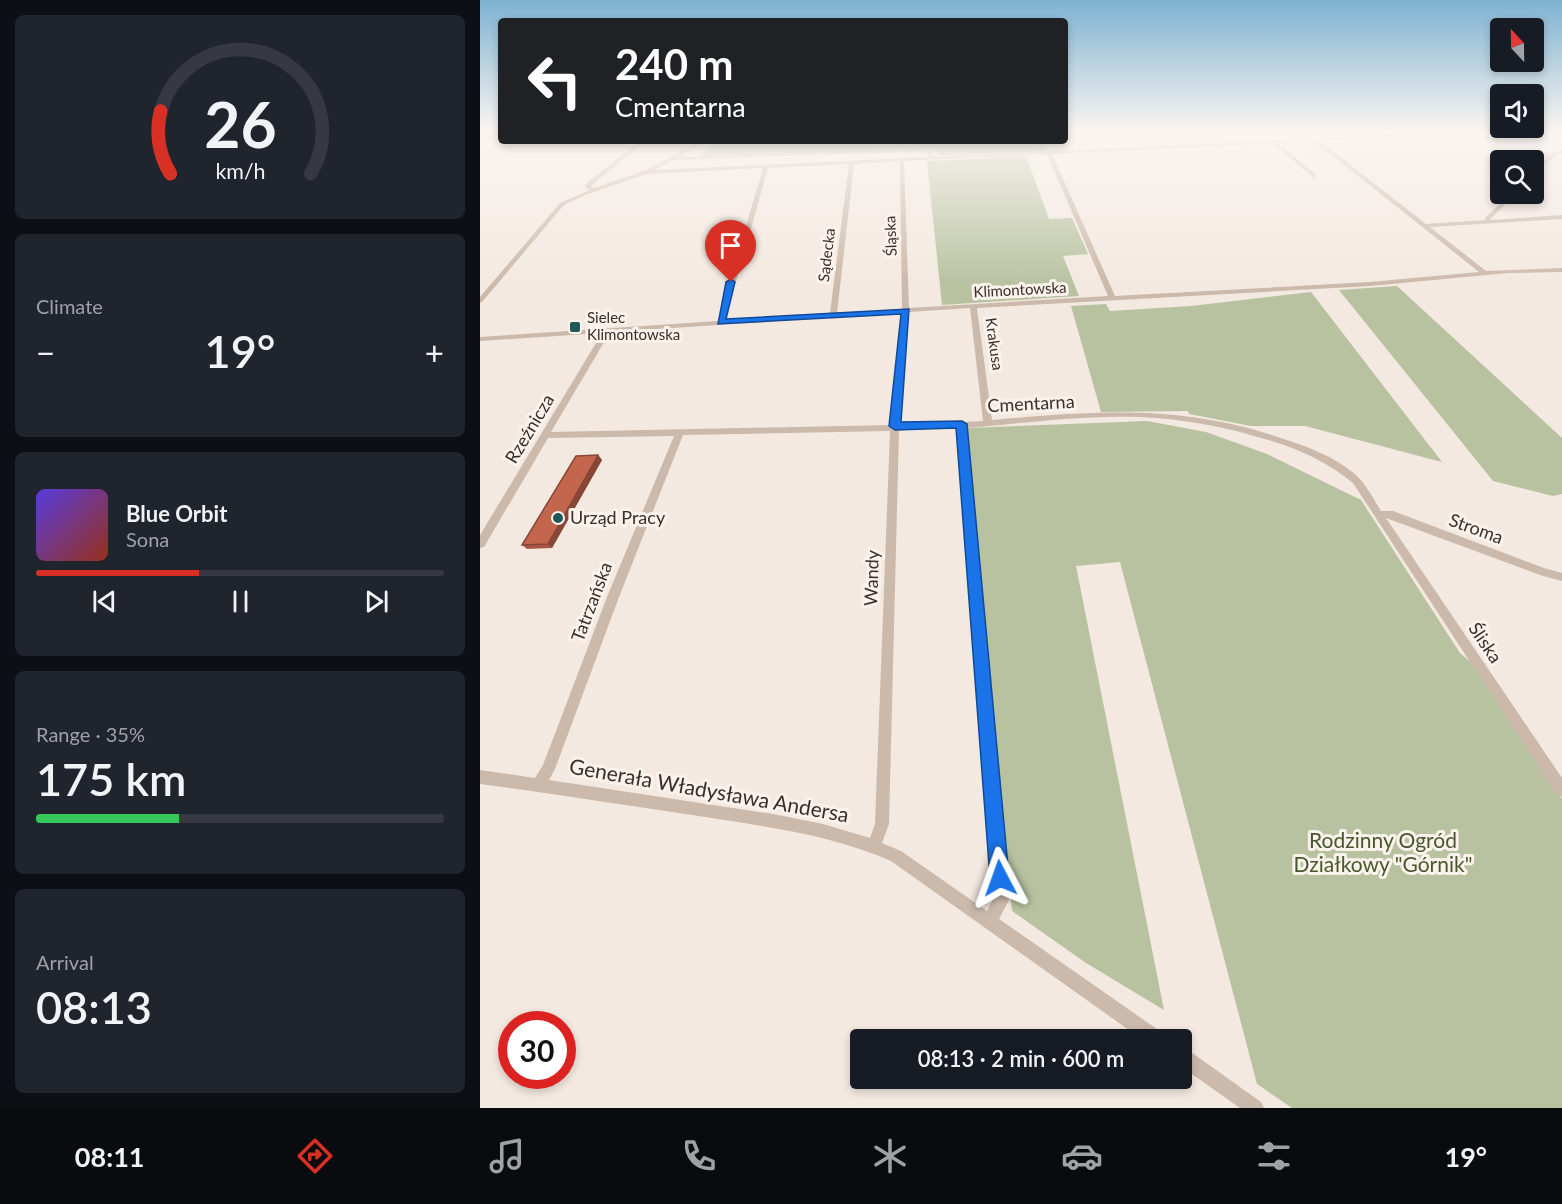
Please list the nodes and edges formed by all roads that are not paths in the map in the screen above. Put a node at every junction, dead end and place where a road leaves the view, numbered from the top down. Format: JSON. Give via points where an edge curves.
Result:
{"nodes":[{"id":1,"x":592,"y":182,"type":"edge"},
{"id":2,"x":618,"y":182,"type":"edge"},
{"id":3,"x":762,"y":182,"type":"edge"},
{"id":4,"x":850,"y":182,"type":"edge"},
{"id":5,"x":903,"y":182,"type":"edge"},
{"id":6,"x":1061,"y":182,"type":"edge"},
{"id":7,"x":1369,"y":182,"type":"edge"},
{"id":8,"x":594,"y":190,"type":"junction"},
{"id":9,"x":1503,"y":204,"type":"edge"},
{"id":10,"x":1562,"y":217,"type":"edge"},
{"id":11,"x":1491,"y":222,"type":"junction"},
{"id":12,"x":1425,"y":226,"type":"junction"},
{"id":13,"x":1562,"y":270,"type":"edge"},
{"id":14,"x":1483,"y":272,"type":"junction"},
{"id":15,"x":1112,"y":298,"type":"junction"},
{"id":16,"x":480,"y":301,"type":"edge"},
{"id":17,"x":973,"y":306,"type":"junction"},
{"id":18,"x":906,"y":311,"type":"junction"},
{"id":19,"x":833,"y":315,"type":"junction"},
{"id":20,"x":721,"y":322,"type":"junction"},
{"id":21,"x":608,"y":330,"type":"junction"},
{"id":22,"x":480,"y":339,"type":"edge"},
{"id":23,"x":988,"y":423,"type":"junction"},
{"id":24,"x":962,"y":424,"type":"junction"},
{"id":25,"x":895,"y":426,"type":"junction"},
{"id":26,"x":680,"y":432,"type":"junction"},
{"id":27,"x":546,"y":435,"type":"junction"},
{"id":28,"x":1378,"y":515,"type":"junction"},
{"id":29,"x":480,"y":544,"type":"edge"},
{"id":30,"x":1561,"y":578,"type":"edge"},
{"id":31,"x":480,"y":777,"type":"edge"},
{"id":32,"x":538,"y":785,"type":"junction"},
{"id":33,"x":1562,"y":790,"type":"edge"},
{"id":34,"x":874,"y":845,"type":"junction"},
{"id":35,"x":990,"y":921,"type":"junction"},
{"id":36,"x":1142,"y":1029,"type":"edge"},
{"id":37,"x":1192,"y":1063,"type":"edge"},
{"id":38,"x":1255,"y":1108,"type":"edge"}],
"edges":[{"from":1,"to":8,"type":"street","via":[[588,187]]},
{"from":2,"to":8,"type":"street"},
{"from":3,"to":20,"type":"street"},
{"from":4,"to":19,"type":"street","name":"Sądecka"},
{"from":5,"to":18,"type":"street","name":"Śląska"},
{"from":6,"to":15,"type":"street"},
{"from":7,"to":12,"type":"street"},
{"from":8,"to":16,"type":"street","via":[[558,208]]},
{"from":9,"to":11,"type":"street","via":[[1487,219]]},
{"from":10,"to":11,"type":"street"},
{"from":11,"to":12,"type":"street"},
{"from":12,"to":14,"type":"street"},
{"from":13,"to":14,"type":"street","name":"Klimontowska"},
{"from":14,"to":15,"type":"street","name":"Klimontowska","via":[[1379,283]]},
{"from":15,"to":17,"type":"street","name":"Klimontowska"},
{"from":17,"to":18,"type":"street","name":"Klimontowska"},
{"from":17,"to":23,"type":"street","name":"Krakusa"},
{"from":18,"to":19,"type":"street","name":"Klimontowska"},
{"from":18,"to":25,"type":"street","name":"Wandy"},
{"from":19,"to":20,"type":"street","name":"Klimontowska"},
{"from":20,"to":21,"type":"street","name":"Klimontowska"},
{"from":21,"to":22,"type":"street","name":"Klimontowska"},
{"from":21,"to":27,"type":"street","name":"Rzeźnicza"},
{"from":23,"to":24,"type":"street","name":"Cmentarna"},
{"from":23,"to":28,"type":"street","name":"Cmentarna","via":[[1167,416],[1257,434],[1338,464],[1356,481]]},
{"from":24,"to":25,"type":"street","name":"Cmentarna"},
{"from":24,"to":35,"type":"street","via":[[1001,900]]},
{"from":25,"to":26,"type":"street","name":"Cmentarna"},
{"from":25,"to":34,"type":"street","name":"Wandy","via":[[882,824]]},
{"from":26,"to":27,"type":"street","name":"Cmentarna"},
{"from":26,"to":32,"type":"street","name":"Tatrzańska","via":[[548,769]]},
{"from":27,"to":29,"type":"street","name":"Rzeźnicza"},
{"from":28,"to":30,"type":"street","name":"Stroma","via":[[1389,514]]},
{"from":28,"to":33,"type":"street","name":"Śliska"},
{"from":31,"to":32,"type":"street","name":"Generała Władysława Andersa"},
{"from":32,"to":34,"type":"street","name":"Generała Władysława Andersa","via":[[758,819],[847,835]]},
{"from":34,"to":35,"type":"street","name":"Generała Władysława Andersa"},
{"from":35,"to":36,"type":"street","name":"Generała Władysława Andersa"},
{"from":37,"to":38,"type":"street"}]}
